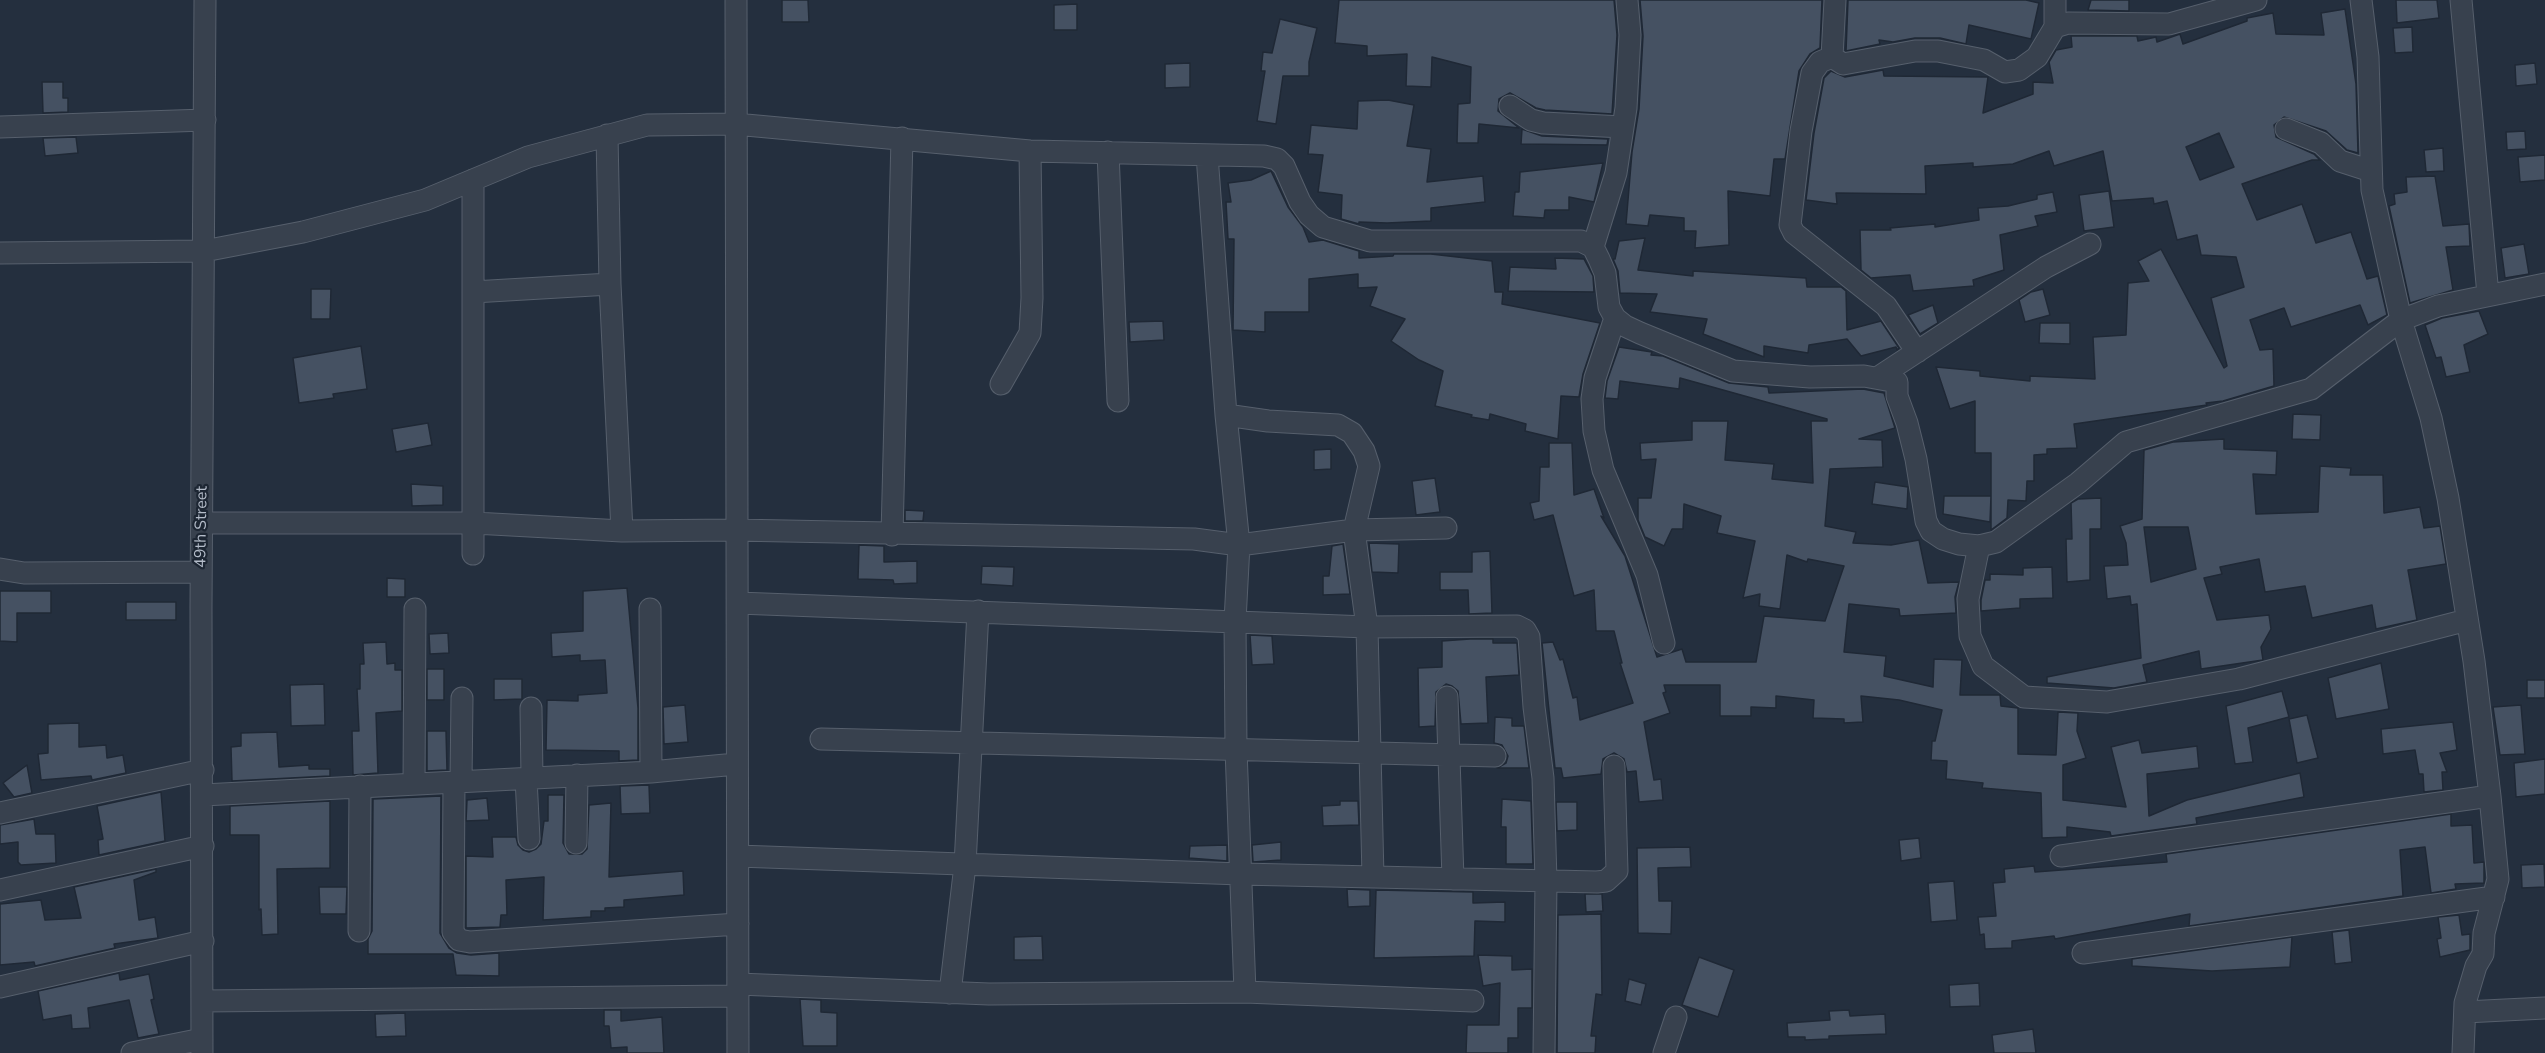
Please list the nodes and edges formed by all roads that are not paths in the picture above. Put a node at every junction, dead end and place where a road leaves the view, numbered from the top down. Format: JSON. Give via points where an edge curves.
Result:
{"nodes":[{"id":1,"x":205,"y":0,"type":"edge"},
{"id":2,"x":736,"y":0,"type":"edge"},
{"id":3,"x":1627,"y":0,"type":"edge"},
{"id":4,"x":1835,"y":0,"type":"edge"},
{"id":5,"x":2055,"y":0,"type":"edge"},
{"id":6,"x":2256,"y":0,"type":"edge"},
{"id":7,"x":2361,"y":0,"type":"edge"},
{"id":8,"x":2462,"y":0,"type":"edge"},
{"id":9,"x":2055,"y":27,"type":"junction"},
{"id":10,"x":1832,"y":57,"type":"junction"},
{"id":11,"x":1510,"y":106,"type":"dead end"},
{"id":12,"x":205,"y":120,"type":"junction"},
{"id":13,"x":735,"y":124,"type":"junction"},
{"id":14,"x":0,"y":127,"type":"edge"},
{"id":15,"x":1623,"y":127,"type":"junction"},
{"id":16,"x":2286,"y":129,"type":"dead end"},
{"id":17,"x":607,"y":135,"type":"junction"},
{"id":18,"x":902,"y":138,"type":"junction"},
{"id":19,"x":1030,"y":151,"type":"junction"},
{"id":20,"x":1108,"y":152,"type":"junction"},
{"id":21,"x":1207,"y":155,"type":"junction"},
{"id":22,"x":2371,"y":171,"type":"junction"},
{"id":23,"x":473,"y":180,"type":"junction"},
{"id":24,"x":2090,"y":243,"type":"dead end"},
{"id":25,"x":1593,"y":247,"type":"junction"},
{"id":26,"x":204,"y":251,"type":"junction"},
{"id":27,"x":0,"y":253,"type":"edge"},
{"id":28,"x":610,"y":284,"type":"junction"},
{"id":29,"x":2545,"y":284,"type":"edge"},
{"id":30,"x":473,"y":292,"type":"junction"},
{"id":31,"x":2488,"y":295,"type":"junction"},
{"id":32,"x":1615,"y":318,"type":"junction"},
{"id":33,"x":2401,"y":320,"type":"junction"},
{"id":34,"x":1917,"y":352,"type":"junction"},
{"id":35,"x":1877,"y":378,"type":"junction"},
{"id":36,"x":1001,"y":384,"type":"dead end"},
{"id":37,"x":1118,"y":401,"type":"dead end"},
{"id":38,"x":1226,"y":415,"type":"junction"},
{"id":39,"x":202,"y":523,"type":"junction"},
{"id":40,"x":474,"y":523,"type":"junction"},
{"id":41,"x":1446,"y":528,"type":"dead end"},
{"id":42,"x":735,"y":530,"type":"junction"},
{"id":43,"x":1354,"y":530,"type":"junction"},
{"id":44,"x":621,"y":531,"type":"junction"},
{"id":45,"x":892,"y":535,"type":"junction"},
{"id":46,"x":1239,"y":545,"type":"junction"},
{"id":47,"x":1979,"y":546,"type":"junction"},
{"id":48,"x":473,"y":554,"type":"dead end"},
{"id":49,"x":0,"y":569,"type":"edge"},
{"id":50,"x":201,"y":572,"type":"junction"},
{"id":51,"x":738,"y":603,"type":"junction"},
{"id":52,"x":415,"y":609,"type":"dead end"},
{"id":53,"x":650,"y":609,"type":"dead end"},
{"id":54,"x":978,"y":611,"type":"junction"},
{"id":55,"x":2467,"y":620,"type":"junction"},
{"id":56,"x":1235,"y":621,"type":"junction"},
{"id":57,"x":1367,"y":627,"type":"junction"},
{"id":58,"x":1664,"y":643,"type":"dead end"},
{"id":59,"x":1447,"y":697,"type":"dead end"},
{"id":60,"x":462,"y":698,"type":"dead end"},
{"id":61,"x":531,"y":708,"type":"dead end"},
{"id":62,"x":821,"y":739,"type":"dead end"},
{"id":63,"x":971,"y":744,"type":"junction"},
{"id":64,"x":1236,"y":749,"type":"junction"},
{"id":65,"x":1369,"y":752,"type":"junction"},
{"id":66,"x":1450,"y":755,"type":"junction"},
{"id":67,"x":1495,"y":756,"type":"dead end"},
{"id":68,"x":736,"y":764,"type":"junction"},
{"id":69,"x":1614,"y":766,"type":"dead end"},
{"id":70,"x":203,"y":770,"type":"junction"},
{"id":71,"x":651,"y":772,"type":"junction"},
{"id":72,"x":577,"y":776,"type":"junction"},
{"id":73,"x":529,"y":778,"type":"junction"},
{"id":74,"x":458,"y":782,"type":"junction"},
{"id":75,"x":414,"y":784,"type":"junction"},
{"id":76,"x":360,"y":786,"type":"junction"},
{"id":77,"x":203,"y":795,"type":"junction"},
{"id":78,"x":2490,"y":796,"type":"junction"},
{"id":79,"x":0,"y":813,"type":"edge"},
{"id":80,"x":529,"y":839,"type":"dead end"},
{"id":81,"x":576,"y":843,"type":"dead end"},
{"id":82,"x":203,"y":846,"type":"junction"},
{"id":83,"x":738,"y":856,"type":"junction"},
{"id":84,"x":2061,"y":856,"type":"dead end"},
{"id":85,"x":965,"y":865,"type":"junction"},
{"id":86,"x":1240,"y":874,"type":"junction"},
{"id":87,"x":1373,"y":877,"type":"junction"},
{"id":88,"x":1453,"y":879,"type":"junction"},
{"id":89,"x":1546,"y":881,"type":"junction"},
{"id":90,"x":0,"y":890,"type":"edge"},
{"id":91,"x":2494,"y":897,"type":"junction"},
{"id":92,"x":738,"y":924,"type":"junction"},
{"id":93,"x":359,"y":931,"type":"dead end"},
{"id":94,"x":202,"y":941,"type":"junction"},
{"id":95,"x":2084,"y":953,"type":"dead end"},
{"id":96,"x":0,"y":987,"type":"edge"},
{"id":97,"x":738,"y":990,"type":"junction"},
{"id":98,"x":1245,"y":992,"type":"junction"},
{"id":99,"x":950,"y":993,"type":"junction"},
{"id":100,"x":202,"y":1001,"type":"junction"},
{"id":101,"x":1473,"y":1001,"type":"dead end"},
{"id":102,"x":2545,"y":1008,"type":"edge"},
{"id":103,"x":2465,"y":1012,"type":"junction"},
{"id":104,"x":1676,"y":1017,"type":"dead end"},
{"id":105,"x":202,"y":1046,"type":"edge"},
{"id":106,"x":132,"y":1053,"type":"edge"},
{"id":107,"x":738,"y":1053,"type":"edge"},
{"id":108,"x":1544,"y":1053,"type":"edge"},
{"id":109,"x":1664,"y":1053,"type":"edge"},
{"id":110,"x":2463,"y":1053,"type":"edge"}],
"edges":[{"from":1,"to":12,"type":"street","name":"49th Street"},
{"from":2,"to":13,"type":"street"},
{"from":3,"to":15,"type":"street","via":[[1630,35]]},
{"from":4,"to":10,"type":"street"},
{"from":5,"to":9,"type":"street"},
{"from":6,"to":9,"type":"street","via":[[2169,24],[2068,23]]},
{"from":7,"to":22,"type":"street","via":[[2368,57]]},
{"from":8,"to":31,"type":"street"},
{"from":9,"to":10,"type":"street","via":[[2037,57],[2019,70],[2005,72],[1984,60],[1938,51],[1915,51],[1843,64]]},
{"from":10,"to":34,"type":"street","via":[[1821,62],[1812,74],[1790,225],[1794,233],[1886,306]]},
{"from":11,"to":15,"type":"street","via":[[1543,123]]},
{"from":12,"to":14,"type":"street"},
{"from":12,"to":26,"type":"street","name":"49th Street"},
{"from":13,"to":17,"type":"street","via":[[647,125]]},
{"from":13,"to":18,"type":"street"},
{"from":13,"to":42,"type":"street"},
{"from":15,"to":25,"type":"street","via":[[1616,173]]},
{"from":16,"to":22,"type":"street","via":[[2321,143],[2340,161]]},
{"from":17,"to":23,"type":"street","via":[[528,157]]},
{"from":17,"to":28,"type":"street"},
{"from":18,"to":19,"type":"street"},
{"from":18,"to":45,"type":"street"},
{"from":19,"to":20,"type":"street"},
{"from":19,"to":36,"type":"street","via":[[1030,333]]},
{"from":20,"to":21,"type":"street"},
{"from":20,"to":37,"type":"street"},
{"from":21,"to":25,"type":"street","via":[[1277,159],[1309,215],[1323,227],[1370,241],[1581,241]]},
{"from":21,"to":38,"type":"street"},
{"from":22,"to":33,"type":"street"},
{"from":23,"to":26,"type":"street","via":[[432,198],[347,221]]},
{"from":23,"to":30,"type":"street"},
{"from":24,"to":34,"type":"street","via":[[2046,267]]},
{"from":25,"to":32,"type":"street","via":[[1605,273],[1609,307]]},
{"from":26,"to":27,"type":"street"},
{"from":26,"to":39,"type":"street","name":"49th Street"},
{"from":28,"to":30,"type":"street"},
{"from":28,"to":44,"type":"street"},
{"from":29,"to":31,"type":"street"},
{"from":30,"to":40,"type":"street"},
{"from":31,"to":33,"type":"street","via":[[2446,302]]},
{"from":32,"to":35,"type":"street","via":[[1632,329],[1733,370],[1781,376]]},
{"from":32,"to":58,"type":"street","via":[[1595,378],[1594,432],[1603,470],[1647,575]]},
{"from":33,"to":47,"type":"street","via":[[2311,389],[2126,442],[2005,536]]},
{"from":33,"to":55,"type":"street","via":[[2431,418]]},
{"from":34,"to":35,"type":"street"},
{"from":35,"to":47,"type":"street","via":[[1897,382],[1897,396],[1907,423],[1931,531],[1959,544]]},
{"from":38,"to":43,"type":"street","via":[[1338,424],[1352,434],[1369,466]]},
{"from":38,"to":46,"type":"street"},
{"from":39,"to":40,"type":"street"},
{"from":39,"to":50,"type":"street","name":"49th Street"},
{"from":40,"to":44,"type":"street"},
{"from":40,"to":48,"type":"street"},
{"from":41,"to":43,"type":"street"},
{"from":42,"to":44,"type":"street"},
{"from":42,"to":45,"type":"street"},
{"from":42,"to":51,"type":"street"},
{"from":43,"to":46,"type":"street"},
{"from":43,"to":57,"type":"street"},
{"from":45,"to":46,"type":"street","via":[[1194,539]]},
{"from":46,"to":56,"type":"street"},
{"from":47,"to":55,"type":"street","via":[[1968,599],[1970,636],[1983,666],[2024,697],[2107,702],[2228,681]]},
{"from":49,"to":50,"type":"street","via":[[24,573],[121,567]]},
{"from":50,"to":70,"type":"street","name":"49th Street"},
{"from":51,"to":54,"type":"street"},
{"from":51,"to":68,"type":"street"},
{"from":52,"to":75,"type":"street"},
{"from":53,"to":71,"type":"street"},
{"from":54,"to":56,"type":"street"},
{"from":54,"to":63,"type":"street"},
{"from":55,"to":78,"type":"street"},
{"from":56,"to":57,"type":"street"},
{"from":56,"to":64,"type":"street"},
{"from":57,"to":65,"type":"street"},
{"from":57,"to":89,"type":"street","via":[[1517,626],[1525,630],[1529,637],[1543,778]]},
{"from":59,"to":66,"type":"street"},
{"from":60,"to":74,"type":"street"},
{"from":61,"to":73,"type":"street"},
{"from":62,"to":63,"type":"street"},
{"from":63,"to":64,"type":"street"},
{"from":63,"to":85,"type":"street"},
{"from":64,"to":65,"type":"street"},
{"from":64,"to":86,"type":"street"},
{"from":65,"to":66,"type":"street"},
{"from":65,"to":87,"type":"street"},
{"from":66,"to":67,"type":"street"},
{"from":66,"to":88,"type":"street"},
{"from":68,"to":71,"type":"street"},
{"from":68,"to":83,"type":"street"},
{"from":69,"to":89,"type":"street","via":[[1617,872],[1606,881]]},
{"from":70,"to":77,"type":"street","name":"49th Street"},
{"from":70,"to":79,"type":"street"},
{"from":71,"to":72,"type":"street"},
{"from":72,"to":73,"type":"street"},
{"from":72,"to":81,"type":"street"},
{"from":73,"to":74,"type":"street"},
{"from":73,"to":80,"type":"street"},
{"from":74,"to":75,"type":"street"},
{"from":74,"to":92,"type":"street","via":[[453,932],[459,940]]},
{"from":75,"to":76,"type":"street"},
{"from":76,"to":77,"type":"street"},
{"from":76,"to":93,"type":"street"},
{"from":77,"to":82,"type":"street","name":"49th Street"},
{"from":78,"to":84,"type":"street"},
{"from":78,"to":91,"type":"street","via":[[2498,879]]},
{"from":82,"to":90,"type":"street"},
{"from":82,"to":94,"type":"street","name":"49th Street"},
{"from":83,"to":85,"type":"street"},
{"from":83,"to":92,"type":"street"},
{"from":85,"to":86,"type":"street"},
{"from":85,"to":99,"type":"street"},
{"from":86,"to":87,"type":"street"},
{"from":86,"to":98,"type":"street"},
{"from":87,"to":88,"type":"street"},
{"from":88,"to":89,"type":"street"},
{"from":89,"to":108,"type":"street"},
{"from":91,"to":95,"type":"street"},
{"from":91,"to":103,"type":"street"},
{"from":92,"to":97,"type":"street"},
{"from":94,"to":96,"type":"street"},
{"from":94,"to":100,"type":"street","name":"49th Street"},
{"from":97,"to":99,"type":"street"},
{"from":97,"to":100,"type":"street"},
{"from":97,"to":107,"type":"street"},
{"from":98,"to":99,"type":"street"},
{"from":98,"to":101,"type":"street"},
{"from":100,"to":105,"type":"street","name":"49th Street"},
{"from":102,"to":103,"type":"street"},
{"from":103,"to":110,"type":"street"},
{"from":104,"to":109,"type":"street"},
{"from":105,"to":106,"type":"street"}]}
